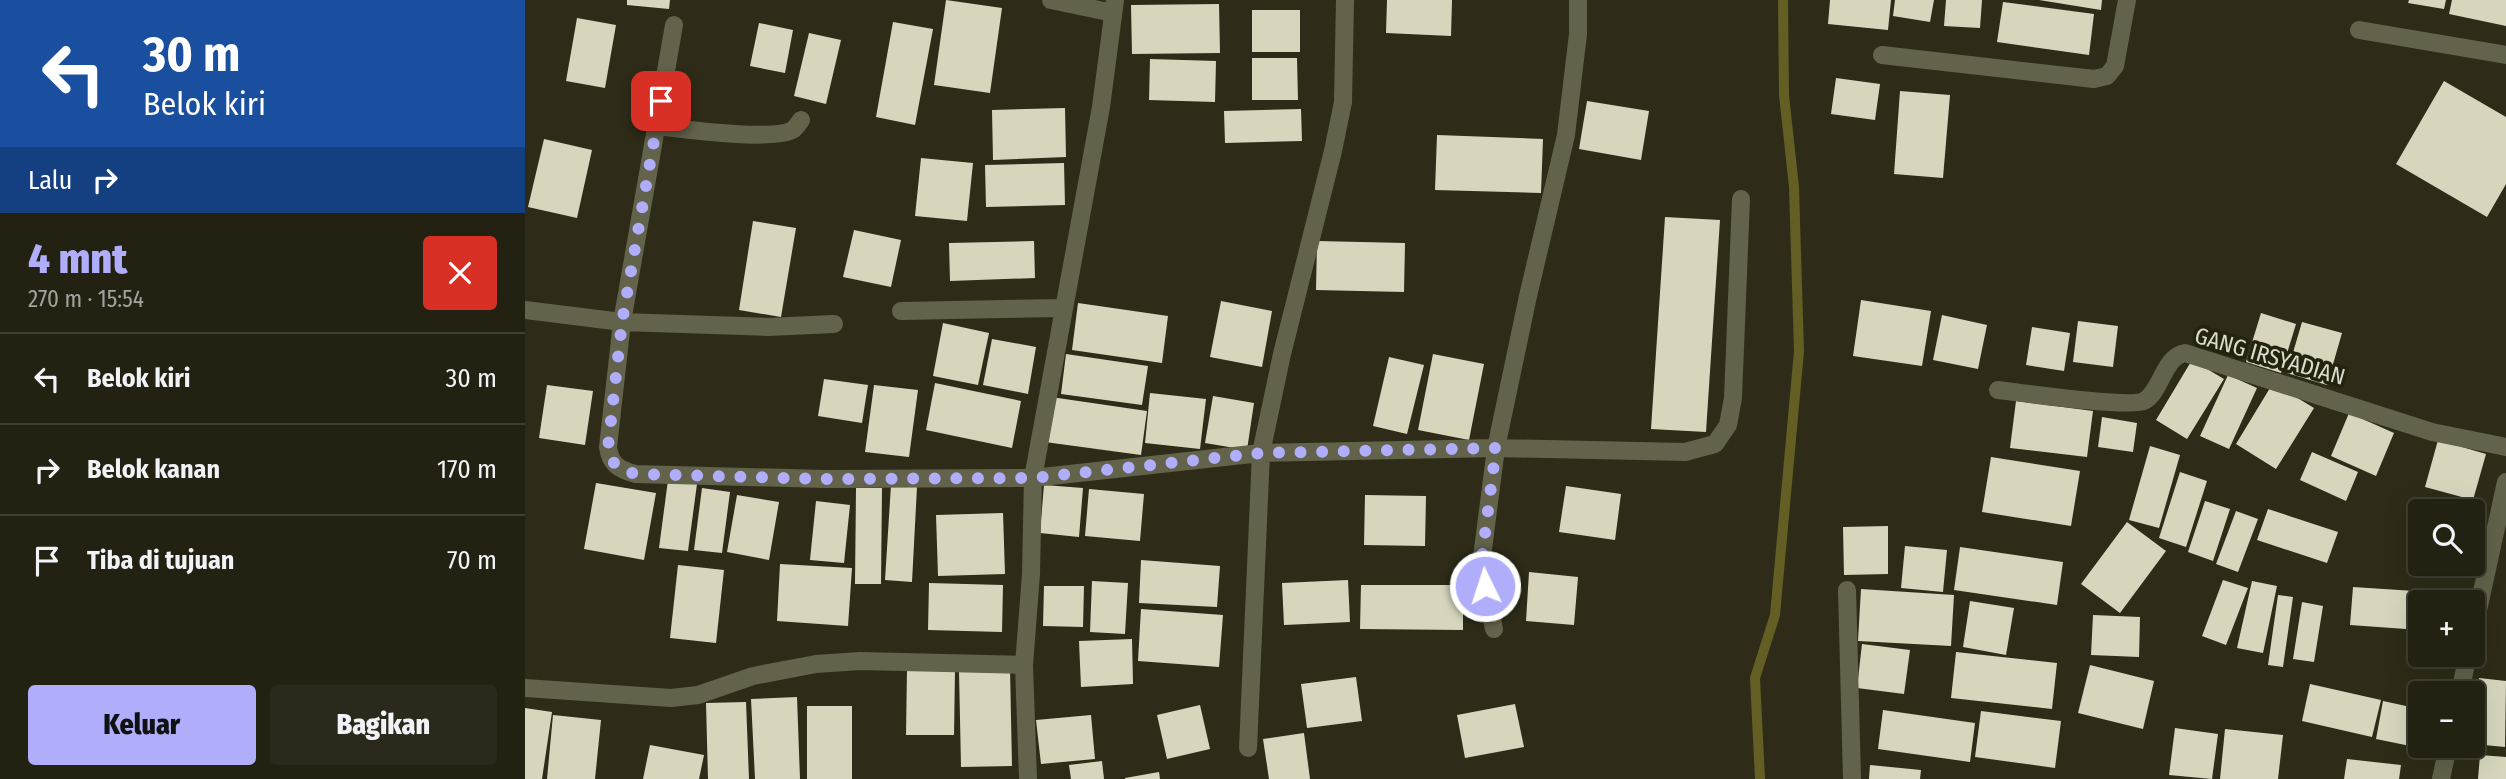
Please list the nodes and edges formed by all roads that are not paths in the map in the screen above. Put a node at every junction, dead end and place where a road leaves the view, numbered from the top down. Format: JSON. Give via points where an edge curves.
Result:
{"nodes":[{"id":1,"x":1051,"y":0,"type":"edge"},
{"id":2,"x":1345,"y":0,"type":"edge"},
{"id":3,"x":1578,"y":0,"type":"edge"},
{"id":4,"x":2127,"y":0,"type":"edge"},
{"id":5,"x":1114,"y":7,"type":"edge"},
{"id":6,"x":674,"y":25,"type":"dead end"},
{"id":7,"x":2358,"y":30,"type":"dead end"},
{"id":8,"x":1882,"y":55,"type":"dead end"},
{"id":9,"x":2506,"y":55,"type":"edge"},
{"id":10,"x":801,"y":120,"type":"dead end"},
{"id":11,"x":656,"y":126,"type":"junction"},
{"id":12,"x":1741,"y":199,"type":"dead end"},
{"id":13,"x":1063,"y":307,"type":"junction"},
{"id":14,"x":525,"y":310,"type":"edge"},
{"id":15,"x":901,"y":311,"type":"dead end"},
{"id":16,"x":622,"y":322,"type":"junction"},
{"id":17,"x":834,"y":324,"type":"dead end"},
{"id":18,"x":1998,"y":390,"type":"dead end"},
{"id":19,"x":2506,"y":447,"type":"edge"},
{"id":20,"x":1496,"y":448,"type":"junction"},
{"id":21,"x":1261,"y":453,"type":"junction"},
{"id":22,"x":1033,"y":478,"type":"junction"},
{"id":23,"x":2506,"y":482,"type":"edge"},
{"id":24,"x":1847,"y":590,"type":"dead end"},
{"id":25,"x":2482,"y":590,"type":"edge"},
{"id":26,"x":1494,"y":629,"type":"dead end"},
{"id":27,"x":1024,"y":666,"type":"junction"},
{"id":28,"x":525,"y":688,"type":"edge"},
{"id":29,"x":1248,"y":748,"type":"dead end"},
{"id":30,"x":2445,"y":758,"type":"edge"},
{"id":31,"x":1028,"y":779,"type":"edge"},
{"id":32,"x":1853,"y":779,"type":"edge"},
{"id":33,"x":2441,"y":779,"type":"edge"}],
"edges":[{"from":1,"to":5,"type":"street"},
{"from":2,"to":21,"type":"street","via":[[1340,114]]},
{"from":3,"to":20,"type":"street","via":[[1566,135]]},
{"from":4,"to":8,"type":"street","via":[[2115,66],[2107,76],[2094,79]]},
{"from":5,"to":13,"type":"street","via":[[1101,107]]},
{"from":6,"to":11,"type":"street"},
{"from":7,"to":9,"type":"street"},
{"from":10,"to":11,"type":"street","via":[[793,130],[777,134]]},
{"from":11,"to":16,"type":"street"},
{"from":12,"to":20,"type":"street","via":[[1733,398],[1728,425],[1715,444],[1685,452]]},
{"from":13,"to":15,"type":"street"},
{"from":13,"to":22,"type":"street"},
{"from":14,"to":16,"type":"street"},
{"from":16,"to":17,"type":"street","via":[[768,327]]},
{"from":16,"to":22,"type":"street","via":[[608,447],[609,458],[621,470],[825,479]]},
{"from":18,"to":19,"type":"street","name":"GANG IRSYADIAN","via":[[2142,402],[2172,362],[2185,353],[2432,432]]},
{"from":20,"to":21,"type":"street"},
{"from":20,"to":26,"type":"street","via":[[1481,565]]},
{"from":21,"to":22,"type":"street"},
{"from":21,"to":29,"type":"street"},
{"from":22,"to":27,"type":"street"},
{"from":23,"to":25,"type":"street"},
{"from":24,"to":32,"type":"street"},
{"from":27,"to":28,"type":"street","via":[[816,664],[671,698]]},
{"from":27,"to":31,"type":"street"},
{"from":30,"to":33,"type":"street"}]}
